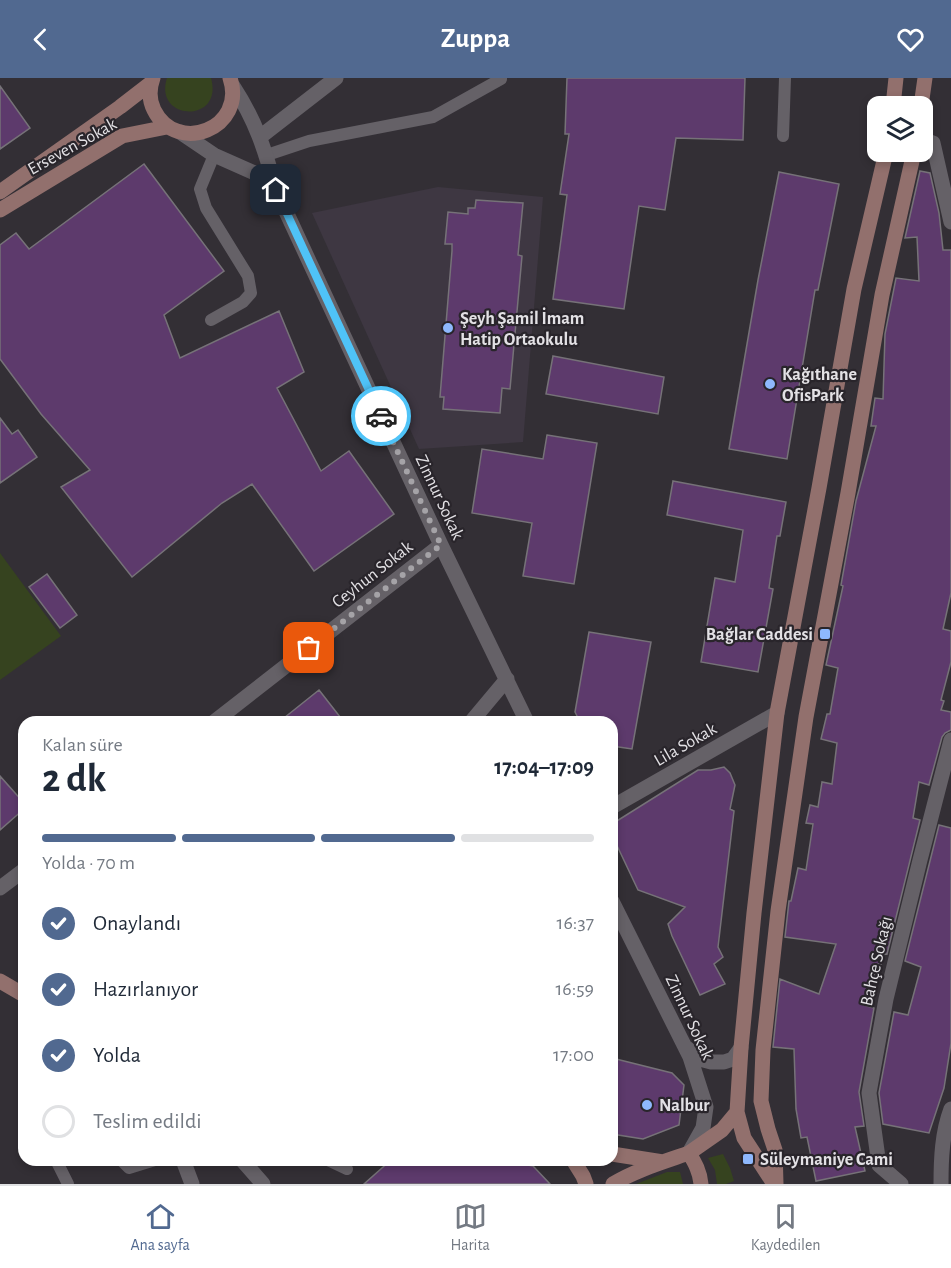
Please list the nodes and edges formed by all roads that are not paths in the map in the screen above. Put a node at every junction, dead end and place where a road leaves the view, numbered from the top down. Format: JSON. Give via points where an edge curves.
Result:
{"nodes":[{"id":1,"x":336,"y":78,"type":"edge"},
{"id":2,"x":785,"y":78,"type":"edge"},
{"id":3,"x":896,"y":78,"type":"edge"},
{"id":4,"x":925,"y":78,"type":"edge"},
{"id":5,"x":501,"y":79,"type":"edge"},
{"id":6,"x":152,"y":80,"type":"edge"},
{"id":7,"x":232,"y":82,"type":"edge"},
{"id":8,"x":894,"y":96,"type":"edge"},
{"id":9,"x":922,"y":96,"type":"edge"},
{"id":10,"x":174,"y":129,"type":"junction"},
{"id":11,"x":783,"y":136,"type":"dead end"},
{"id":12,"x":260,"y":137,"type":"junction"},
{"id":13,"x":933,"y":143,"type":"edge"},
{"id":14,"x":214,"y":155,"type":"junction"},
{"id":15,"x":267,"y":155,"type":"junction"},
{"id":16,"x":884,"y":162,"type":"edge"},
{"id":17,"x":913,"y":162,"type":"edge"},
{"id":18,"x":276,"y":190,"type":"junction"},
{"id":19,"x":0,"y":192,"type":"edge"},
{"id":20,"x":0,"y":210,"type":"edge"},
{"id":21,"x":951,"y":222,"type":"edge"},
{"id":22,"x":211,"y":320,"type":"dead end"},
{"id":23,"x":441,"y":545,"type":"junction"},
{"id":24,"x":507,"y":679,"type":"junction"},
{"id":25,"x":777,"y":713,"type":"junction"},
{"id":26,"x":222,"y":716,"type":"edge"},
{"id":27,"x":476,"y":716,"type":"edge"},
{"id":28,"x":524,"y":716,"type":"edge"},
{"id":29,"x":951,"y":740,"type":"edge"},
{"id":30,"x":618,"y":804,"type":"edge"},
{"id":31,"x":18,"y":874,"type":"edge"},
{"id":32,"x":0,"y":888,"type":"edge"},
{"id":33,"x":618,"y":913,"type":"edge"},
{"id":34,"x":0,"y":981,"type":"edge"},
{"id":35,"x":18,"y":992,"type":"edge"},
{"id":36,"x":681,"y":1041,"type":"junction"},
{"id":37,"x":741,"y":1048,"type":"junction"},
{"id":38,"x":951,"y":1109,"type":"edge"},
{"id":39,"x":737,"y":1112,"type":"junction"},
{"id":40,"x":689,"y":1154,"type":"junction"},
{"id":41,"x":618,"y":1155,"type":"edge"},
{"id":42,"x":663,"y":1162,"type":"junction"},
{"id":43,"x":59,"y":1166,"type":"edge"},
{"id":44,"x":185,"y":1166,"type":"edge"},
{"id":45,"x":247,"y":1166,"type":"edge"},
{"id":46,"x":341,"y":1166,"type":"edge"},
{"id":47,"x":577,"y":1166,"type":"edge"},
{"id":48,"x":347,"y":1169,"type":"dead end"},
{"id":49,"x":68,"y":1184,"type":"edge"},
{"id":50,"x":192,"y":1184,"type":"edge"},
{"id":51,"x":263,"y":1184,"type":"edge"},
{"id":52,"x":586,"y":1184,"type":"edge"},
{"id":53,"x":613,"y":1184,"type":"edge"},
{"id":54,"x":701,"y":1184,"type":"edge"},
{"id":55,"x":775,"y":1184,"type":"edge"},
{"id":56,"x":901,"y":1184,"type":"edge"},
{"id":57,"x":941,"y":1184,"type":"edge"}],
"edges":[{"from":1,"to":12,"type":"street"},
{"from":2,"to":11,"type":"lane"},
{"from":3,"to":8,"type":"street"},
{"from":4,"to":9,"type":"street"},
{"from":5,"to":15,"type":"lane","via":[[433,117],[309,141]]},
{"from":6,"to":10,"type":"street","via":[[152,104],[158,117]]},
{"from":6,"to":19,"type":"street","name":"Erseven Sokak"},
{"from":7,"to":10,"type":"street","name":"Erseven Sokak","via":[[233,100],[219,124],[194,134]]},
{"from":7,"to":12,"type":"street","name":"Zinnur Sokak"},
{"from":10,"to":14,"type":"street"},
{"from":10,"to":20,"type":"street","name":"Erseven Sokak","via":[[122,136]]},
{"from":12,"to":15,"type":"street","name":"Zinnur Sokak"},
{"from":13,"to":21,"type":"street"},
{"from":14,"to":18,"type":"street","via":[[260,175]]},
{"from":14,"to":22,"type":"lane","via":[[200,189],[206,208],[248,276],[251,293]]},
{"from":15,"to":18,"type":"street","name":"Zinnur Sokak"},
{"from":16,"to":25,"type":"street","via":[[854,289]]},
{"from":17,"to":55,"type":"street","via":[[882,295],[806,717],[778,911],[761,1101],[775,1150]]},
{"from":18,"to":23,"type":"street","name":"Zinnur Sokak"},
{"from":23,"to":24,"type":"street","name":"Zinnur Sokak"},
{"from":23,"to":26,"type":"street","name":"Ceyhun Sokak"},
{"from":24,"to":27,"type":"street"},
{"from":24,"to":28,"type":"street","name":"Zinnur Sokak"},
{"from":25,"to":30,"type":"street","name":"Lila Sokak"},
{"from":25,"to":37,"type":"street"},
{"from":29,"to":56,"type":"street","name":"Bahçe Sokağı","via":[[886,999],[869,1093],[879,1165]]},
{"from":31,"to":32,"type":"street"},
{"from":33,"to":36,"type":"street","name":"Zinnur Sokak"},
{"from":34,"to":35,"type":"street"},
{"from":36,"to":37,"type":"street","via":[[696,1058],[711,1062],[733,1059]]},
{"from":36,"to":40,"type":"street","name":"Zinnur Sokak","via":[[706,1107],[703,1128]]},
{"from":37,"to":39,"type":"street"},
{"from":38,"to":57,"type":"street","via":[[941,1156]]},
{"from":39,"to":40,"type":"street","via":[[722,1130]]},
{"from":39,"to":55,"type":"street","via":[[744,1138]]},
{"from":40,"to":42,"type":"street"},
{"from":40,"to":54,"type":"street"},
{"from":41,"to":42,"type":"street"},
{"from":42,"to":53,"type":"street"},
{"from":43,"to":49,"type":"lane"},
{"from":44,"to":50,"type":"street"},
{"from":45,"to":51,"type":"street"},
{"from":46,"to":48,"type":"lane"},
{"from":47,"to":52,"type":"street"}]}
